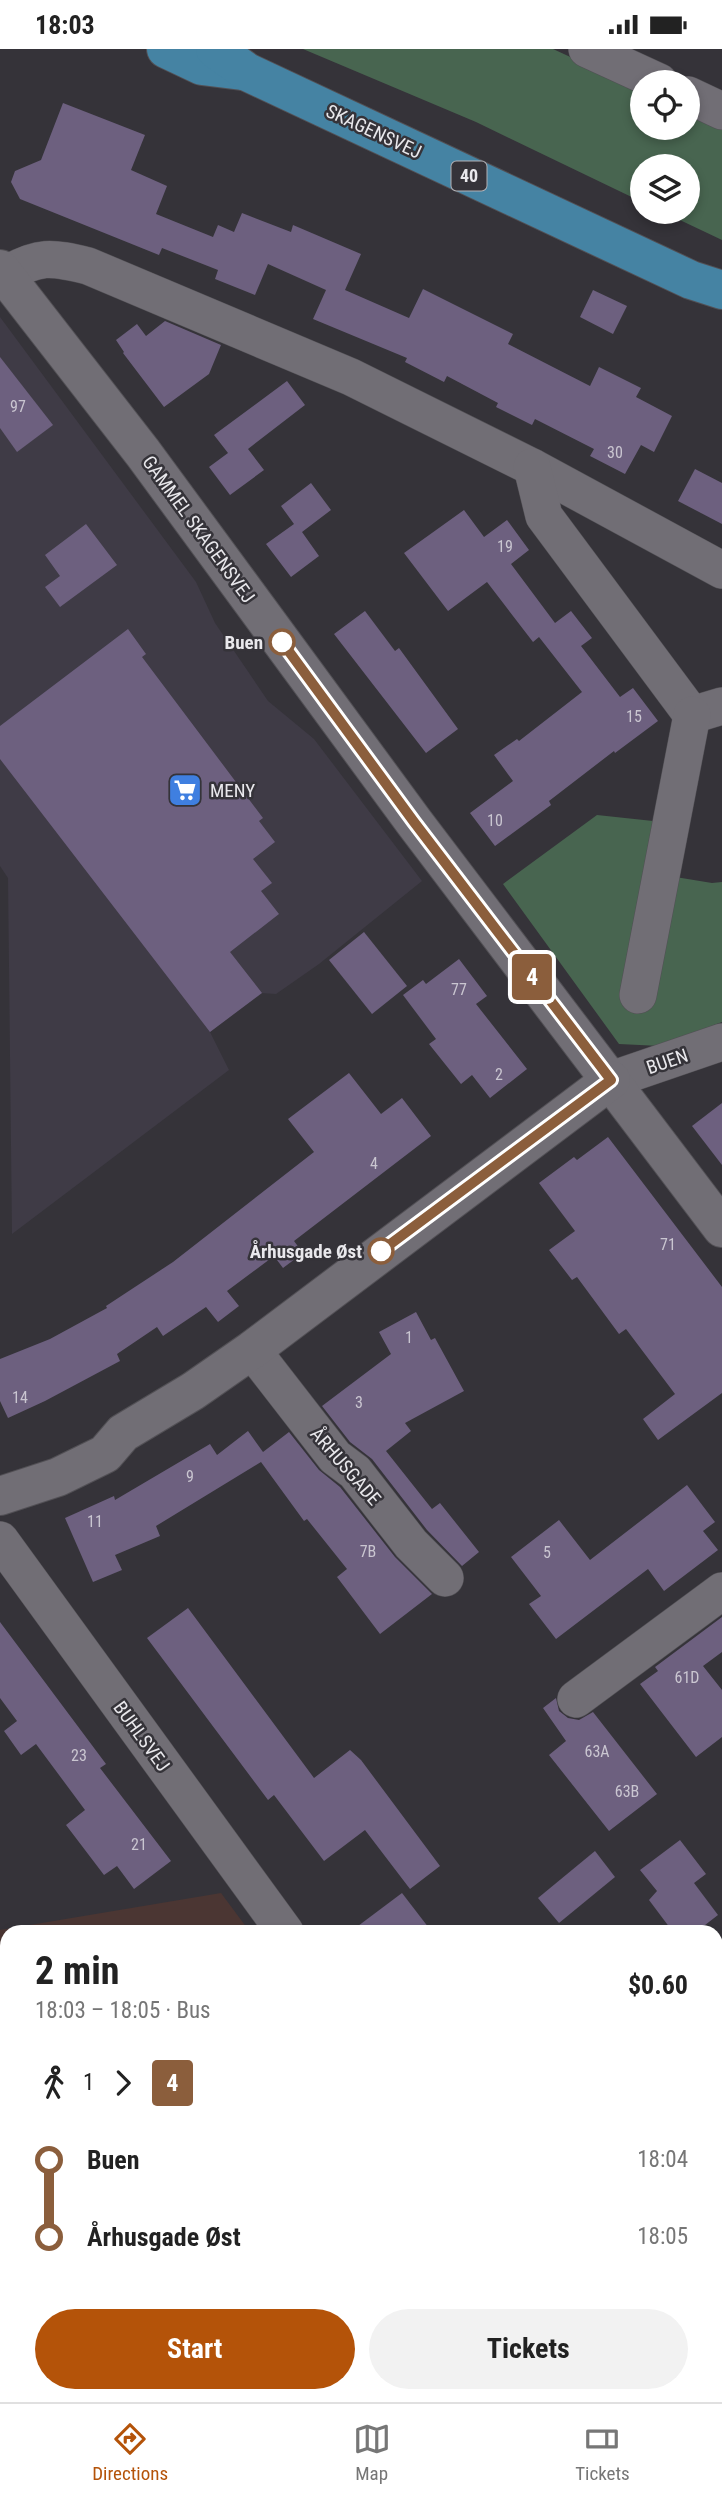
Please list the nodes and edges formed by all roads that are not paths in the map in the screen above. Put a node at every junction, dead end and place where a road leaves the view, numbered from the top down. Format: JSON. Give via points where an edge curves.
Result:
{"nodes":[{"id":1,"x":166,"y":49,"type":"edge"},
{"id":2,"x":215,"y":49,"type":"edge"},
{"id":3,"x":587,"y":49,"type":"edge"},
{"id":4,"x":633,"y":70,"type":"edge"},
{"id":5,"x":247,"y":72,"type":"junction"},
{"id":6,"x":700,"y":101,"type":"edge"},
{"id":7,"x":722,"y":111,"type":"edge"},
{"id":8,"x":3,"y":272,"type":"edge"},
{"id":9,"x":706,"y":285,"type":"edge"},
{"id":10,"x":722,"y":302,"type":"edge"},
{"id":11,"x":532,"y":467,"type":"junction"},
{"id":12,"x":722,"y":571,"type":"edge"},
{"id":13,"x":707,"y":711,"type":"edge"},
{"id":14,"x":638,"y":995,"type":"dead end"},
{"id":15,"x":722,"y":1042,"type":"edge"},
{"id":16,"x":611,"y":1080,"type":"junction"},
{"id":17,"x":722,"y":1228,"type":"edge"},
{"id":18,"x":252,"y":1349,"type":"junction"},
{"id":19,"x":124,"y":1433,"type":"junction"},
{"id":20,"x":0,"y":1475,"type":"edge"},
{"id":21,"x":0,"y":1496,"type":"edge"},
{"id":22,"x":0,"y":1540,"type":"edge"},
{"id":23,"x":445,"y":1579,"type":"dead end"},
{"id":24,"x":722,"y":1591,"type":"edge"},
{"id":25,"x":576,"y":1699,"type":"dead end"},
{"id":26,"x":280,"y":1925,"type":"edge"}],
"edges":[{"from":1,"to":5,"type":"main road","name":"SKAGENSVEJ","number":"40","via":[[202,66]]},
{"from":2,"to":5,"type":"main road","name":"SKAGENSVEJ","number":"40"},
{"from":3,"to":4,"type":"street"},
{"from":5,"to":9,"type":"main road","name":"SKAGENSVEJ","number":"40"},
{"from":6,"to":7,"type":"street"},
{"from":8,"to":11,"type":"street","via":[[57,258],[88,266],[351,377]]},
{"from":8,"to":16,"type":"street","name":"GAMMEL SKAGENSVEJ"},
{"from":9,"to":10,"type":"main road","name":"SKAGENSVEJ","number":"40"},
{"from":11,"to":12,"type":"street"},
{"from":11,"to":13,"type":"street","via":[[544,516]]},
{"from":13,"to":14,"type":"street"},
{"from":15,"to":16,"type":"street","name":"BUEN"},
{"from":16,"to":17,"type":"street","name":"GAMMEL SKAGENSVEJ"},
{"from":16,"to":18,"type":"street"},
{"from":18,"to":19,"type":"street"},
{"from":18,"to":23,"type":"street","name":"ÅRHUSGADE","via":[[335,1457],[355,1472]]},
{"from":19,"to":20,"type":"street","via":[[95,1435]]},
{"from":19,"to":21,"type":"street","via":[[105,1454],[58,1477]]},
{"from":22,"to":26,"type":"street","name":"BUHLSVEJ"},
{"from":24,"to":25,"type":"street"}]}
